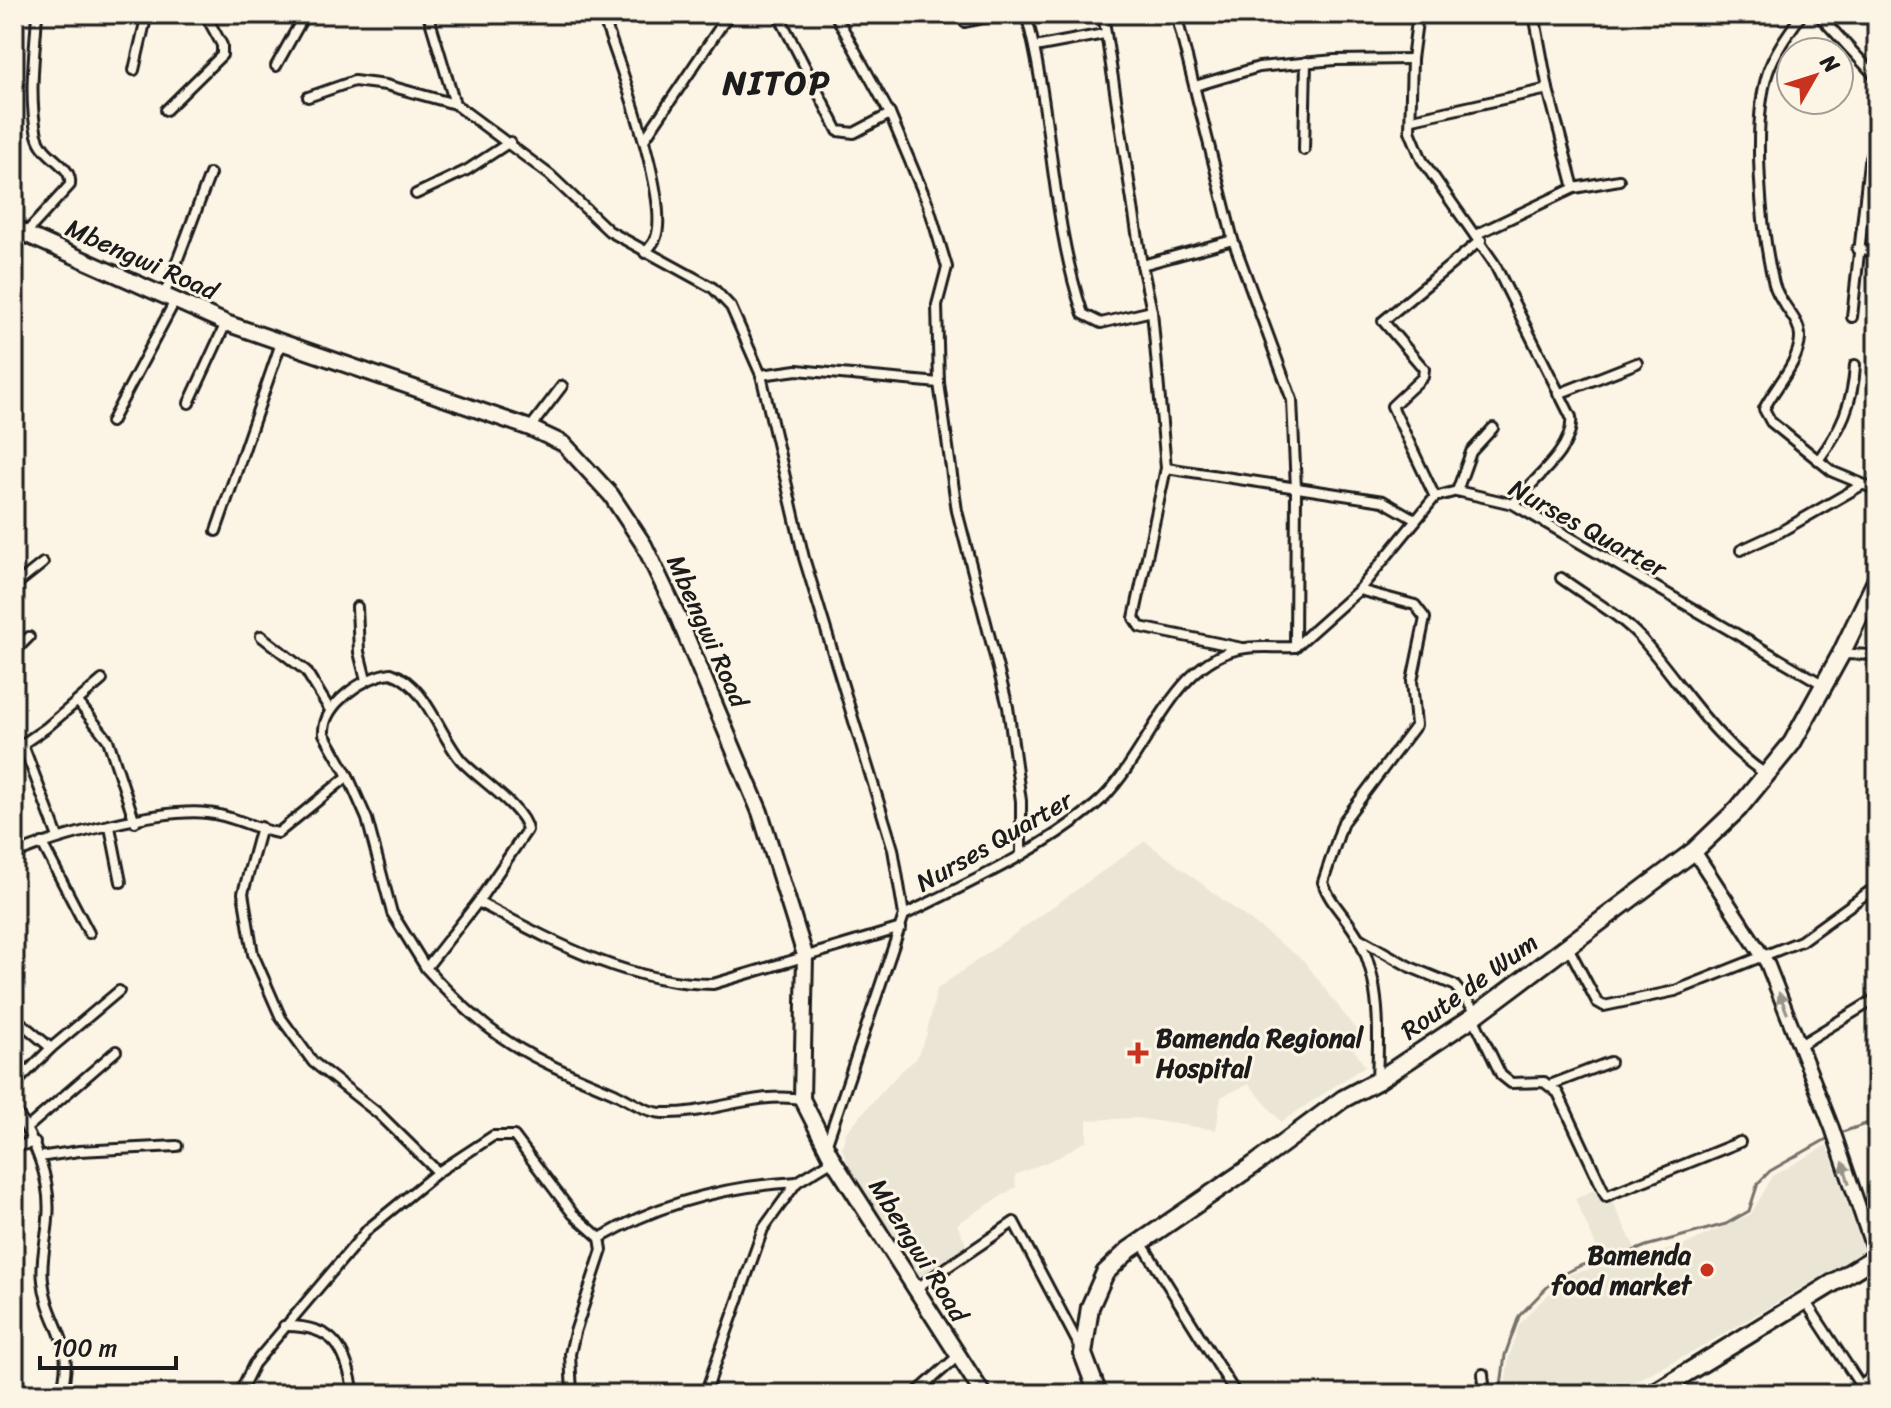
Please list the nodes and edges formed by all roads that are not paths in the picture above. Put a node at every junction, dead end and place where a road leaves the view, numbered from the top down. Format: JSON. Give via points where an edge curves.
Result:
{"nodes":[{"id":1,"x":37,"y":14,"type":"edge"},
{"id":2,"x":147,"y":14,"type":"edge"},
{"id":3,"x":205,"y":14,"type":"edge"},
{"id":4,"x":305,"y":14,"type":"edge"},
{"id":5,"x":428,"y":14,"type":"edge"},
{"id":6,"x":602,"y":14,"type":"edge"},
{"id":7,"x":729,"y":14,"type":"edge"},
{"id":8,"x":778,"y":14,"type":"edge"},
{"id":9,"x":835,"y":14,"type":"edge"},
{"id":10,"x":961,"y":14,"type":"edge"},
{"id":11,"x":1002,"y":14,"type":"edge"},
{"id":12,"x":1026,"y":14,"type":"edge"},
{"id":13,"x":1103,"y":14,"type":"edge"},
{"id":14,"x":1176,"y":14,"type":"edge"},
{"id":15,"x":1418,"y":14,"type":"edge"},
{"id":16,"x":1534,"y":14,"type":"edge"},
{"id":17,"x":1802,"y":14,"type":"edge"},
{"id":18,"x":1818,"y":14,"type":"edge"},
{"id":19,"x":1104,"y":34,"type":"junction"},
{"id":20,"x":1035,"y":47,"type":"junction"},
{"id":21,"x":1412,"y":59,"type":"junction"},
{"id":22,"x":1306,"y":62,"type":"junction"},
{"id":23,"x":276,"y":66,"type":"dead end"},
{"id":24,"x":134,"y":70,"type":"dead end"},
{"id":25,"x":1877,"y":78,"type":"edge"},
{"id":26,"x":1195,"y":86,"type":"junction"},
{"id":27,"x":1548,"y":89,"type":"junction"},
{"id":28,"x":308,"y":97,"type":"dead end"},
{"id":29,"x":455,"y":104,"type":"junction"},
{"id":30,"x":166,"y":110,"type":"dead end"},
{"id":31,"x":890,"y":114,"type":"junction"},
{"id":32,"x":1413,"y":119,"type":"junction"},
{"id":33,"x":1877,"y":137,"type":"edge"},
{"id":34,"x":644,"y":140,"type":"junction"},
{"id":35,"x":510,"y":142,"type":"junction"},
{"id":36,"x":1304,"y":150,"type":"dead end"},
{"id":37,"x":210,"y":174,"type":"dead end"},
{"id":38,"x":1619,"y":180,"type":"dead end"},
{"id":39,"x":1574,"y":188,"type":"junction"},
{"id":40,"x":416,"y":194,"type":"dead end"},
{"id":41,"x":20,"y":230,"type":"edge"},
{"id":42,"x":1478,"y":237,"type":"junction"},
{"id":43,"x":1233,"y":240,"type":"junction"},
{"id":44,"x":1857,"y":249,"type":"junction"},
{"id":45,"x":645,"y":253,"type":"junction"},
{"id":46,"x":1877,"y":253,"type":"edge"},
{"id":47,"x":1142,"y":265,"type":"junction"},
{"id":48,"x":170,"y":296,"type":"junction"},
{"id":49,"x":1152,"y":311,"type":"junction"},
{"id":50,"x":1852,"y":317,"type":"dead end"},
{"id":51,"x":226,"y":323,"type":"junction"},
{"id":52,"x":281,"y":343,"type":"junction"},
{"id":53,"x":1637,"y":363,"type":"dead end"},
{"id":54,"x":1855,"y":365,"type":"dead end"},
{"id":55,"x":761,"y":375,"type":"junction"},
{"id":56,"x":939,"y":383,"type":"junction"},
{"id":57,"x":562,"y":386,"type":"dead end"},
{"id":58,"x":1558,"y":394,"type":"junction"},
{"id":59,"x":189,"y":403,"type":"dead end"},
{"id":60,"x":111,"y":422,"type":"dead end"},
{"id":61,"x":530,"y":428,"type":"junction"},
{"id":62,"x":1493,"y":428,"type":"dead end"},
{"id":63,"x":1819,"y":459,"type":"junction"},
{"id":64,"x":1166,"y":468,"type":"junction"},
{"id":65,"x":1862,"y":485,"type":"junction"},
{"id":66,"x":1296,"y":489,"type":"junction"},
{"id":67,"x":1877,"y":490,"type":"edge"},
{"id":68,"x":1457,"y":491,"type":"junction"},
{"id":69,"x":1435,"y":497,"type":"junction"},
{"id":70,"x":1513,"y":504,"type":"junction"},
{"id":71,"x":1416,"y":520,"type":"junction"},
{"id":72,"x":216,"y":531,"type":"dead end"},
{"id":73,"x":1741,"y":550,"type":"dead end"},
{"id":74,"x":43,"y":563,"type":"dead end"},
{"id":75,"x":1561,"y":578,"type":"dead end"},
{"id":76,"x":14,"y":586,"type":"edge"},
{"id":77,"x":1875,"y":587,"type":"edge"},
{"id":78,"x":1359,"y":590,"type":"junction"},
{"id":79,"x":357,"y":607,"type":"dead end"},
{"id":80,"x":261,"y":636,"type":"dead end"},
{"id":81,"x":29,"y":637,"type":"dead end"},
{"id":82,"x":1295,"y":647,"type":"junction"},
{"id":83,"x":1243,"y":648,"type":"junction"},
{"id":84,"x":14,"y":652,"type":"edge"},
{"id":85,"x":1841,"y":654,"type":"junction"},
{"id":86,"x":1877,"y":655,"type":"edge"},
{"id":87,"x":102,"y":680,"type":"dead end"},
{"id":88,"x":366,"y":680,"type":"junction"},
{"id":89,"x":1824,"y":685,"type":"junction"},
{"id":90,"x":78,"y":702,"type":"junction"},
{"id":91,"x":330,"y":710,"type":"junction"},
{"id":92,"x":18,"y":747,"type":"edge"},
{"id":93,"x":348,"y":776,"type":"junction"},
{"id":94,"x":1767,"y":776,"type":"junction"},
{"id":95,"x":135,"y":822,"type":"junction"},
{"id":96,"x":110,"y":827,"type":"junction"},
{"id":97,"x":261,"y":827,"type":"junction"},
{"id":98,"x":58,"y":837,"type":"junction"},
{"id":99,"x":42,"y":843,"type":"junction"},
{"id":100,"x":1694,"y":851,"type":"junction"},
{"id":101,"x":14,"y":855,"type":"edge"},
{"id":102,"x":1021,"y":855,"type":"junction"},
{"id":103,"x":121,"y":882,"type":"dead end"},
{"id":104,"x":1877,"y":886,"type":"edge"},
{"id":105,"x":478,"y":902,"type":"junction"},
{"id":106,"x":904,"y":915,"type":"junction"},
{"id":107,"x":901,"y":928,"type":"junction"},
{"id":108,"x":89,"y":933,"type":"dead end"},
{"id":109,"x":1359,"y":938,"type":"junction"},
{"id":110,"x":1567,"y":944,"type":"junction"},
{"id":111,"x":805,"y":955,"type":"junction"},
{"id":112,"x":1763,"y":957,"type":"junction"},
{"id":113,"x":426,"y":968,"type":"junction"},
{"id":114,"x":119,"y":991,"type":"dead end"},
{"id":115,"x":1877,"y":998,"type":"edge"},
{"id":116,"x":1475,"y":1015,"type":"junction"},
{"id":117,"x":14,"y":1017,"type":"edge"},
{"id":118,"x":1800,"y":1045,"type":"junction"},
{"id":119,"x":51,"y":1048,"type":"junction"},
{"id":120,"x":116,"y":1051,"type":"dead end"},
{"id":121,"x":1610,"y":1062,"type":"dead end"},
{"id":122,"x":1377,"y":1081,"type":"junction"},
{"id":123,"x":14,"y":1085,"type":"edge"},
{"id":124,"x":1550,"y":1085,"type":"junction"},
{"id":125,"x":802,"y":1099,"type":"junction"},
{"id":126,"x":14,"y":1108,"type":"edge"},
{"id":127,"x":27,"y":1128,"type":"junction"},
{"id":128,"x":1740,"y":1142,"type":"dead end"},
{"id":129,"x":35,"y":1143,"type":"junction"},
{"id":130,"x":14,"y":1146,"type":"edge"},
{"id":131,"x":177,"y":1146,"type":"dead end"},
{"id":132,"x":830,"y":1154,"type":"junction"},
{"id":133,"x":39,"y":1157,"type":"junction"},
{"id":134,"x":438,"y":1172,"type":"junction"},
{"id":135,"x":797,"y":1182,"type":"junction"},
{"id":136,"x":600,"y":1238,"type":"junction"},
{"id":137,"x":1141,"y":1241,"type":"junction"},
{"id":138,"x":1876,"y":1256,"type":"edge"},
{"id":139,"x":915,"y":1289,"type":"junction"},
{"id":140,"x":1804,"y":1299,"type":"junction"},
{"id":141,"x":284,"y":1326,"type":"junction"},
{"id":142,"x":1083,"y":1354,"type":"junction"},
{"id":143,"x":958,"y":1356,"type":"junction"},
{"id":144,"x":1877,"y":1373,"type":"edge"},
{"id":145,"x":1483,"y":1374,"type":"dead end"},
{"id":146,"x":1680,"y":1388,"type":"edge"},
{"id":147,"x":1863,"y":1390,"type":"edge"},
{"id":148,"x":61,"y":1394,"type":"edge"},
{"id":149,"x":239,"y":1394,"type":"edge"},
{"id":150,"x":354,"y":1394,"type":"edge"},
{"id":151,"x":572,"y":1394,"type":"edge"},
{"id":152,"x":705,"y":1394,"type":"edge"},
{"id":153,"x":915,"y":1394,"type":"edge"},
{"id":154,"x":983,"y":1394,"type":"edge"},
{"id":155,"x":1098,"y":1394,"type":"edge"},
{"id":156,"x":1236,"y":1394,"type":"edge"},
{"id":157,"x":1485,"y":1394,"type":"edge"},
{"id":158,"x":1652,"y":1394,"type":"edge"},
{"id":159,"x":1850,"y":1394,"type":"edge"}],
"edges":[{"from":1,"to":41,"type":"street","via":[[33,117],[43,151],[71,177],[70,185]]},
{"from":2,"to":24,"type":"street"},
{"from":3,"to":30,"type":"street","via":[[222,55]]},
{"from":4,"to":23,"type":"street"},
{"from":5,"to":29,"type":"street"},
{"from":6,"to":34,"type":"street"},
{"from":7,"to":34,"type":"street"},
{"from":8,"to":31,"type":"street","via":[[838,131],[854,133]]},
{"from":9,"to":31,"type":"street"},
{"from":10,"to":11,"type":"street","via":[[965,22]]},
{"from":12,"to":20,"type":"street"},
{"from":13,"to":19,"type":"street"},
{"from":14,"to":26,"type":"street"},
{"from":15,"to":21,"type":"street"},
{"from":16,"to":27,"type":"street"},
{"from":17,"to":63,"type":"street","via":[[1768,72],[1761,114],[1769,263],[1775,290],[1800,331],[1800,344],[1764,409],[1771,422]]},
{"from":18,"to":25,"type":"street"},
{"from":19,"to":20,"type":"street"},
{"from":19,"to":47,"type":"street"},
{"from":20,"to":49,"type":"street","via":[[1068,270],[1083,314],[1101,323]]},
{"from":21,"to":22,"type":"street"},
{"from":21,"to":32,"type":"street"},
{"from":22,"to":26,"type":"street","via":[[1259,67]]},
{"from":22,"to":36,"type":"street"},
{"from":26,"to":43,"type":"street"},
{"from":27,"to":32,"type":"street"},
{"from":27,"to":39,"type":"street"},
{"from":28,"to":29,"type":"street","via":[[354,81]]},
{"from":29,"to":35,"type":"street"},
{"from":31,"to":56,"type":"street","via":[[928,204],[947,267],[937,305]]},
{"from":32,"to":42,"type":"street","via":[[1410,131],[1422,160]]},
{"from":33,"to":44,"type":"street"},
{"from":34,"to":45,"type":"street","via":[[657,231]]},
{"from":35,"to":40,"type":"street"},
{"from":35,"to":45,"type":"street","via":[[609,231]]},
{"from":37,"to":48,"type":"street"},
{"from":38,"to":39,"type":"street"},
{"from":39,"to":42,"type":"street"},
{"from":41,"to":48,"type":"main road","name":"Mbengwi Road"},
{"from":42,"to":58,"type":"street"},
{"from":42,"to":69,"type":"street","via":[[1383,321],[1426,373],[1392,406]]},
{"from":43,"to":47,"type":"street"},
{"from":43,"to":66,"type":"street","via":[[1289,386]]},
{"from":44,"to":46,"type":"street"},
{"from":44,"to":50,"type":"street"},
{"from":45,"to":55,"type":"street","via":[[694,276],[731,307]]},
{"from":47,"to":49,"type":"street"},
{"from":48,"to":51,"type":"main road","name":"Mbengwi Road"},
{"from":48,"to":60,"type":"street"},
{"from":49,"to":64,"type":"street"},
{"from":51,"to":52,"type":"main road","name":"Mbengwi Road"},
{"from":51,"to":59,"type":"street"},
{"from":52,"to":61,"type":"main road","name":"Mbengwi Road"},
{"from":52,"to":72,"type":"street"},
{"from":53,"to":58,"type":"street"},
{"from":54,"to":63,"type":"street","via":[[1854,392],[1840,431]]},
{"from":55,"to":56,"type":"street","via":[[797,370]]},
{"from":55,"to":106,"type":"street","via":[[804,558],[893,849]]},
{"from":56,"to":102,"type":"street","via":[[957,511],[1008,707],[1021,801]]},
{"from":57,"to":61,"type":"street"},
{"from":58,"to":70,"type":"street","via":[[1573,429],[1566,445]]},
{"from":61,"to":111,"type":"main road","name":"Mbengwi Road","via":[[564,444],[611,495],[644,545],[760,812]]},
{"from":62,"to":68,"type":"street","via":[[1471,452]]},
{"from":63,"to":65,"type":"street"},
{"from":64,"to":66,"type":"street"},
{"from":64,"to":83,"type":"street","via":[[1134,618],[1140,627]]},
{"from":65,"to":67,"type":"street"},
{"from":65,"to":73,"type":"street"},
{"from":66,"to":71,"type":"street","via":[[1383,501]]},
{"from":66,"to":82,"type":"street"},
{"from":68,"to":69,"type":"street","name":"Nurses Quarter"},
{"from":68,"to":70,"type":"street","name":"Nurses Quarter"},
{"from":69,"to":71,"type":"street"},
{"from":70,"to":89,"type":"street","name":"Nurses Quarter"},
{"from":71,"to":78,"type":"street"},
{"from":74,"to":76,"type":"street"},
{"from":75,"to":94,"type":"street","via":[[1632,629],[1714,732]]},
{"from":77,"to":85,"type":"highway","name":"Route de Wum"},
{"from":78,"to":82,"type":"street"},
{"from":78,"to":109,"type":"street","via":[[1415,605],[1425,618],[1412,681],[1416,725],[1343,822],[1325,865],[1324,888]]},
{"from":79,"to":88,"type":"street"},
{"from":80,"to":91,"type":"street","via":[[306,671]]},
{"from":81,"to":84,"type":"street"},
{"from":82,"to":83,"type":"street","name":"Nurses Quarter"},
{"from":83,"to":102,"type":"street","name":"Nurses Quarter","via":[[1187,679],[1120,782],[1093,807]]},
{"from":85,"to":86,"type":"street"},
{"from":85,"to":89,"type":"highway","name":"Route de Wum"},
{"from":87,"to":90,"type":"street"},
{"from":88,"to":91,"type":"street"},
{"from":88,"to":105,"type":"street","via":[[391,673],[408,681],[462,761],[526,822],[523,839]]},
{"from":89,"to":94,"type":"highway","name":"Route de Wum"},
{"from":90,"to":92,"type":"street"},
{"from":90,"to":95,"type":"street","via":[[108,740]]},
{"from":91,"to":93,"type":"street","via":[[324,734]]},
{"from":92,"to":98,"type":"street"},
{"from":93,"to":97,"type":"street","via":[[282,831]]},
{"from":93,"to":113,"type":"street","via":[[367,819],[392,913]]},
{"from":94,"to":100,"type":"highway","name":"Route de Wum"},
{"from":95,"to":96,"type":"street"},
{"from":95,"to":97,"type":"street","via":[[205,812]]},
{"from":96,"to":98,"type":"street"},
{"from":96,"to":103,"type":"street"},
{"from":97,"to":134,"type":"street","via":[[243,893],[253,954],[281,1018],[313,1062],[379,1114]]},
{"from":98,"to":99,"type":"street"},
{"from":99,"to":101,"type":"street"},
{"from":99,"to":108,"type":"street"},
{"from":100,"to":110,"type":"highway","name":"Route de Wum"},
{"from":100,"to":112,"type":"main road"},
{"from":102,"to":106,"type":"street","name":"Nurses Quarter"},
{"from":104,"to":112,"type":"street","via":[[1801,941]]},
{"from":105,"to":111,"type":"street","name":"Nurses Quarter","via":[[560,945],[647,976],[689,984],[713,984]]},
{"from":105,"to":113,"type":"street"},
{"from":106,"to":107,"type":"street"},
{"from":107,"to":111,"type":"street","name":"Nurses Quarter"},
{"from":107,"to":132,"type":"street"},
{"from":109,"to":116,"type":"street","via":[[1454,985]]},
{"from":109,"to":122,"type":"street","via":[[1371,970],[1379,1024]]},
{"from":110,"to":112,"type":"street","via":[[1604,1006],[1675,991]]},
{"from":110,"to":116,"type":"highway","name":"Route de Wum"},
{"from":111,"to":125,"type":"main road","name":"Mbengwi Road"},
{"from":118,"to":112,"type":"main road","one_way":true},
{"from":113,"to":125,"type":"street","via":[[466,1012],[497,1036],[554,1069],[648,1110],[673,1112],[774,1096]]},
{"from":114,"to":119,"type":"street"},
{"from":115,"to":118,"type":"street"},
{"from":116,"to":122,"type":"highway","name":"Route de Wum"},
{"from":116,"to":124,"type":"street","via":[[1501,1075],[1511,1083]]},
{"from":117,"to":119,"type":"street"},
{"from":138,"to":118,"type":"main road","one_way":true},
{"from":119,"to":123,"type":"street"},
{"from":120,"to":127,"type":"street"},
{"from":121,"to":124,"type":"street"},
{"from":122,"to":137,"type":"highway","name":"Route de Wum","via":[[1343,1099]]},
{"from":124,"to":128,"type":"street","via":[[1606,1196]]},
{"from":125,"to":132,"type":"main road","name":"Mbengwi Road"},
{"from":126,"to":127,"type":"street"},
{"from":127,"to":129,"type":"street"},
{"from":129,"to":130,"type":"street"},
{"from":129,"to":133,"type":"street"},
{"from":131,"to":133,"type":"street"},
{"from":132,"to":135,"type":"street"},
{"from":132,"to":139,"type":"main road","name":"Mbengwi Road"},
{"from":133,"to":148,"type":"street","via":[[49,1204],[43,1284],[66,1350]]},
{"from":134,"to":136,"type":"street","via":[[493,1136],[514,1136],[573,1214]]},
{"from":134,"to":141,"type":"street","via":[[368,1229]]},
{"from":135,"to":136,"type":"street","via":[[723,1191],[665,1206]]},
{"from":135,"to":152,"type":"street","via":[[763,1229]]},
{"from":136,"to":151,"type":"street","via":[[602,1250],[570,1354]]},
{"from":137,"to":142,"type":"highway","name":"Route de Wum","via":[[1095,1289]]},
{"from":137,"to":156,"type":"street"},
{"from":138,"to":140,"type":"highway"},
{"from":139,"to":142,"type":"street","via":[[1014,1222]]},
{"from":139,"to":143,"type":"main road","name":"Mbengwi Road"},
{"from":140,"to":146,"type":"highway"},
{"from":140,"to":147,"type":"street"},
{"from":141,"to":149,"type":"street","via":[[254,1364]]},
{"from":141,"to":150,"type":"street","via":[[321,1331],[336,1341]]},
{"from":142,"to":155,"type":"highway"},
{"from":143,"to":153,"type":"street"},
{"from":143,"to":154,"type":"main road","name":"Mbengwi Road"},
{"from":144,"to":147,"type":"street"},
{"from":145,"to":157,"type":"street"},
{"from":146,"to":158,"type":"highway"},
{"from":147,"to":159,"type":"street"}]}
